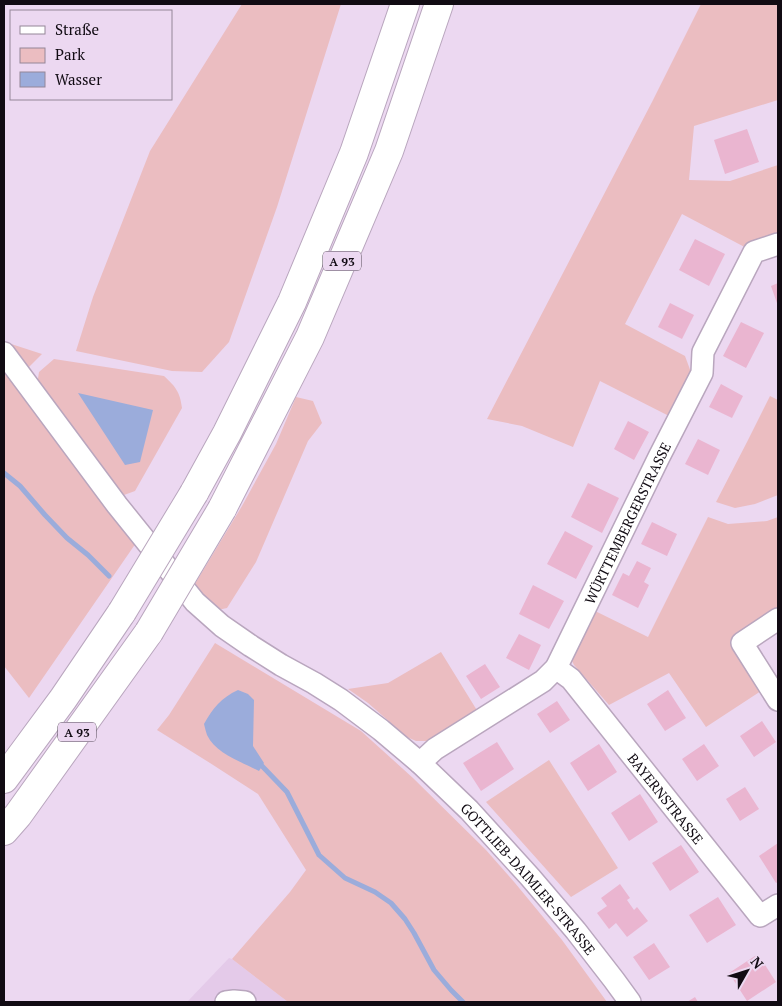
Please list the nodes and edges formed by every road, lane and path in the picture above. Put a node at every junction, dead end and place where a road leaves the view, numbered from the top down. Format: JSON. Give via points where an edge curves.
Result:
{"nodes":[{"id":1,"x":405,"y":4,"type":"edge"},
{"id":2,"x":440,"y":4,"type":"edge"},
{"id":3,"x":778,"y":244,"type":"edge"},
{"id":4,"x":4,"y":353,"type":"edge"},
{"id":5,"x":778,"y":619,"type":"edge"},
{"id":6,"x":556,"y":668,"type":"junction"},
{"id":7,"x":778,"y":700,"type":"edge"},
{"id":8,"x":420,"y":763,"type":"junction"},
{"id":9,"x":4,"y":779,"type":"edge"},
{"id":10,"x":4,"y":831,"type":"edge"},
{"id":11,"x":778,"y":905,"type":"edge"},
{"id":12,"x":226,"y":1002,"type":"edge"},
{"id":13,"x":245,"y":1002,"type":"edge"},
{"id":14,"x":630,"y":1002,"type":"edge"}],
"edges":[{"from":1,"to":9,"type":"highway","number":"A 93","bridge":true,"via":[[354,153],[299,286],[227,433],[122,612]]},
{"from":2,"to":10,"type":"highway","number":"A 93","bridge":true,"via":[[389,151],[310,338],[222,508],[149,632]]},
{"from":3,"to":6,"type":"street","name":"WÜRTTEMBERGERSTRASSE","via":[[754,252],[703,352],[702,373]]},
{"from":4,"to":8,"type":"street","name":"GOTTLIEB-DAIMLER-STRASSE","via":[[117,505],[195,602],[251,646],[340,700]]},
{"from":5,"to":7,"type":"street","via":[[742,643]]},
{"from":6,"to":8,"type":"street","name":"WÜRTTEMBERGERSTRASSE","via":[[543,681],[435,749]]},
{"from":6,"to":11,"type":"street","name":"BAYERNSTRASSE","via":[[571,680],[760,916]]},
{"from":8,"to":14,"type":"street","name":"GOTTLIEB-DAIMLER-STRASSE","via":[[469,810],[530,877]]},
{"from":12,"to":13,"type":"street"}]}
